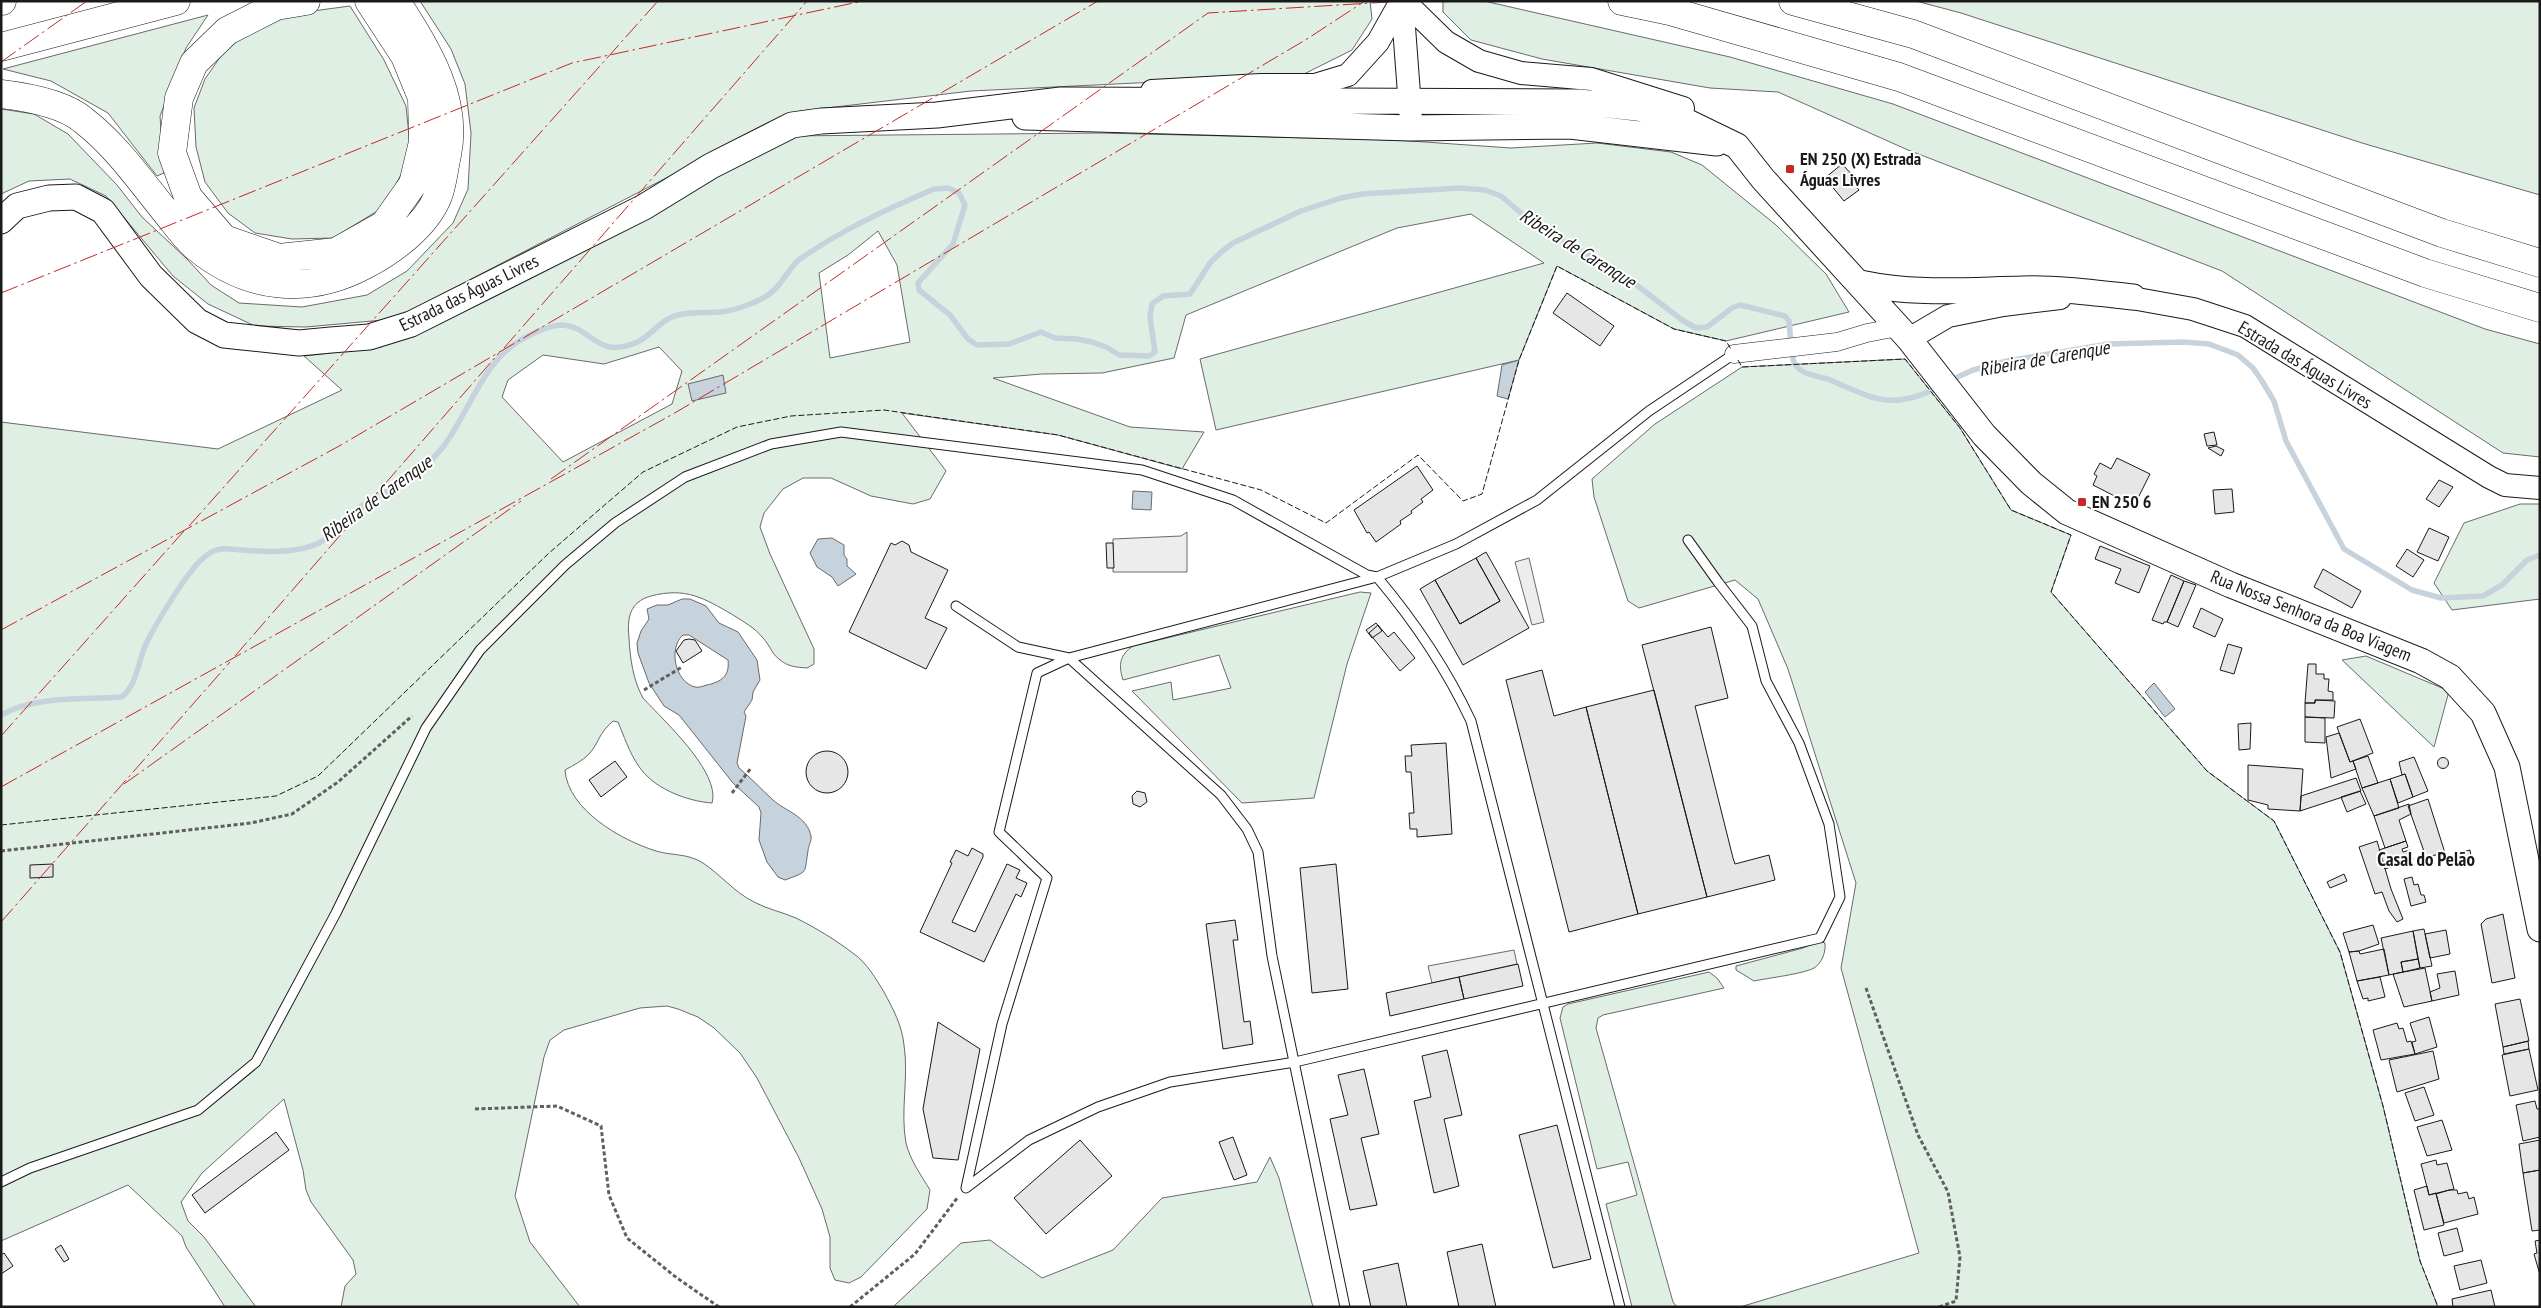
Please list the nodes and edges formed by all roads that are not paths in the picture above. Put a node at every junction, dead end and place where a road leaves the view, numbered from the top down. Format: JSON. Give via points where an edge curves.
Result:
{"nodes":[{"id":1,"x":176,"y":1,"type":"edge"},
{"id":2,"x":306,"y":1,"type":"edge"},
{"id":3,"x":370,"y":1,"type":"edge"},
{"id":4,"x":396,"y":1,"type":"edge"},
{"id":5,"x":1402,"y":1,"type":"edge"},
{"id":6,"x":1622,"y":1,"type":"edge"},
{"id":7,"x":1792,"y":1,"type":"edge"},
{"id":8,"x":1,"y":47,"type":"edge"},
{"id":9,"x":416,"y":54,"type":"junction"},
{"id":10,"x":1,"y":94,"type":"edge"},
{"id":11,"x":1061,"y":100,"type":"junction"},
{"id":12,"x":1411,"y":100,"type":"junction"},
{"id":13,"x":937,"y":115,"type":"junction"},
{"id":14,"x":1412,"y":128,"type":"junction"},
{"id":15,"x":1737,"y":146,"type":"junction"},
{"id":16,"x":1,"y":221,"type":"edge"},
{"id":17,"x":2540,"y":264,"type":"edge"},
{"id":18,"x":1860,"y":283,"type":"junction"},
{"id":19,"x":1925,"y":292,"type":"junction"},
{"id":20,"x":2133,"y":297,"type":"junction"},
{"id":21,"x":2540,"y":308,"type":"edge"},
{"id":22,"x":1899,"y":328,"type":"junction"},
{"id":23,"x":1734,"y":354,"type":"joint"},
{"id":24,"x":2540,"y":488,"type":"edge"},
{"id":25,"x":1688,"y":540,"type":"dead end"},
{"id":26,"x":1377,"y":577,"type":"junction"},
{"id":27,"x":956,"y":606,"type":"dead end"},
{"id":28,"x":1069,"y":658,"type":"junction"},
{"id":29,"x":2540,"y":929,"type":"edge"},
{"id":30,"x":1542,"y":1005,"type":"junction"},
{"id":31,"x":1295,"y":1062,"type":"junction"},
{"id":32,"x":1,"y":1182,"type":"edge"},
{"id":33,"x":1345,"y":1307,"type":"edge"},
{"id":34,"x":1620,"y":1307,"type":"edge"}],
"edges":[{"from":1,"to":8,"type":"highway"},
{"from":2,"to":9,"type":"highway","via":[[276,6],[227,31],[194,62],[179,98],[172,153],[188,197],[224,239],[279,258],[336,252],[384,225],[413,184],[423,142]]},
{"from":3,"to":9,"type":"highway"},
{"from":4,"to":9,"type":"highway"},
{"from":5,"to":11,"type":"street","via":[[1378,42],[1348,75],[1315,85],[1177,88]]},
{"from":5,"to":12,"type":"street"},
{"from":5,"to":15,"type":"street","via":[[1446,42],[1479,61],[1521,72],[1591,79],[1690,110]]},
{"from":6,"to":21,"type":"highway","via":[[1670,11],[1899,77],[2425,273]]},
{"from":7,"to":17,"type":"highway","via":[[1913,34],[2442,234]]},
{"from":9,"to":10,"type":"highway","via":[[445,93],[449,144],[438,196],[416,228],[386,254],[349,274],[306,284],[270,284],[230,269],[195,247],[128,165],[82,119],[35,98]]},
{"from":11,"to":12,"type":"main road"},
{"from":11,"to":13,"type":"main road"},
{"from":12,"to":14,"type":"street"},
{"from":12,"to":15,"type":"main road","via":[[1579,102],[1637,108],[1673,115]]},
{"from":13,"to":14,"type":"main road"},
{"from":13,"to":16,"type":"main road","name":"Estrada das Águas Livres","via":[[792,125],[592,233],[410,324],[369,337],[299,342],[224,335],[196,321],[152,276],[103,211],[76,197],[49,198],[17,206]]},
{"from":14,"to":15,"type":"main road","via":[[1570,126]]},
{"from":15,"to":18,"type":"main road","name":"Rua Nossa Senhora da Boa Viagem","via":[[1763,179]]},
{"from":18,"to":19,"type":"main road"},
{"from":18,"to":22,"type":"main road","name":"Rua Nossa Senhora da Boa Viagem"},
{"from":19,"to":20,"type":"main road","via":[[2063,290]]},
{"from":19,"to":22,"type":"main road"},
{"from":20,"to":22,"type":"street","name":"Estrada das Águas Livres","via":[[2068,297],[2003,305]]},
{"from":20,"to":24,"type":"street","name":"Estrada das Águas Livres","via":[[2193,309],[2245,326],[2489,477],[2505,485]]},
{"from":22,"to":23,"type":"street","via":[[1837,342]]},
{"from":22,"to":29,"type":"main road","name":"Rua Nossa Senhora da Boa Viagem","via":[[1984,436],[2031,483],[2067,512],[2231,585],[2422,661],[2450,677],[2483,713],[2507,767]]},
{"from":23,"to":26,"type":"lane","via":[[1649,411],[1537,500],[1456,544]]},
{"from":25,"to":30,"type":"lane","via":[[1752,626],[1766,681],[1799,743],[1829,824],[1840,897],[1820,938]]},
{"from":26,"to":28,"type":"lane"},
{"from":26,"to":30,"type":"lane","via":[[1429,642],[1471,721]]},
{"from":26,"to":32,"type":"lane","via":[[1367,575],[1233,500],[1142,470],[841,432],[771,444],[685,476],[615,522],[565,565],[480,650],[426,728],[336,913],[256,1062],[198,1110],[30,1168]]},
{"from":27,"to":28,"type":"lane","via":[[1018,647]]},
{"from":28,"to":31,"type":"lane","via":[[1221,796],[1247,829],[1258,852],[1272,956]]},
{"from":28,"to":31,"type":"lane","via":[[1037,673],[999,832],[1047,878],[1002,1024],[966,1188],[1029,1140],[1098,1107],[1170,1082]]},
{"from":30,"to":31,"type":"lane"},
{"from":30,"to":34,"type":"lane"},
{"from":31,"to":33,"type":"lane"}]}
